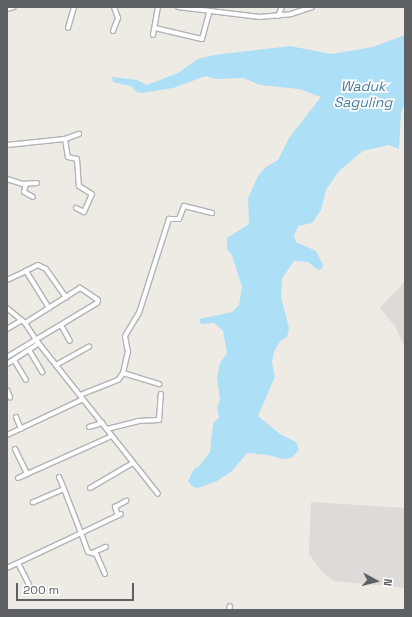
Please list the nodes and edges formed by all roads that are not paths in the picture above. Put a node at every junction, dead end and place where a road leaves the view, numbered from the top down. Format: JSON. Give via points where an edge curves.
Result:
{"nodes":[{"id":1,"x":14,"y":7,"type":"edge"},
{"id":2,"x":74,"y":7,"type":"edge"},
{"id":3,"x":114,"y":7,"type":"edge"},
{"id":4,"x":158,"y":7,"type":"edge"},
{"id":5,"x":178,"y":7,"type":"edge"},
{"id":6,"x":282,"y":7,"type":"edge"},
{"id":7,"x":312,"y":7,"type":"edge"},
{"id":8,"x":7,"y":9,"type":"edge"},
{"id":9,"x":209,"y":12,"type":"junction"},
{"id":10,"x":278,"y":16,"type":"junction"},
{"id":11,"x":68,"y":28,"type":"dead end"},
{"id":12,"x":155,"y":28,"type":"junction"},
{"id":13,"x":113,"y":31,"type":"dead end"},
{"id":14,"x":153,"y":35,"type":"dead end"},
{"id":15,"x":79,"y":134,"type":"dead end"},
{"id":16,"x":65,"y":139,"type":"junction"},
{"id":17,"x":7,"y":145,"type":"edge"},
{"id":18,"x":7,"y":179,"type":"edge"},
{"id":19,"x":37,"y":183,"type":"dead end"},
{"id":20,"x":26,"y":184,"type":"junction"},
{"id":21,"x":33,"y":197,"type":"dead end"},
{"id":22,"x":76,"y":208,"type":"dead end"},
{"id":23,"x":212,"y":213,"type":"dead end"},
{"id":24,"x":26,"y":271,"type":"junction"},
{"id":25,"x":7,"y":280,"type":"edge"},
{"id":26,"x":66,"y":298,"type":"junction"},
{"id":27,"x":7,"y":308,"type":"edge"},
{"id":28,"x":49,"y":308,"type":"junction"},
{"id":29,"x":24,"y":321,"type":"junction"},
{"id":30,"x":61,"y":325,"type":"junction"},
{"id":31,"x":7,"y":329,"type":"edge"},
{"id":32,"x":36,"y":340,"type":"junction"},
{"id":33,"x":70,"y":341,"type":"dead end"},
{"id":34,"x":39,"y":343,"type":"junction"},
{"id":35,"x":89,"y":347,"type":"dead end"},
{"id":36,"x":29,"y":350,"type":"junction"},
{"id":37,"x":7,"y":357,"type":"edge"},
{"id":38,"x":14,"y":360,"type":"junction"},
{"id":39,"x":7,"y":364,"type":"edge"},
{"id":40,"x":56,"y":365,"type":"junction"},
{"id":41,"x":42,"y":372,"type":"dead end"},
{"id":42,"x":124,"y":373,"type":"junction"},
{"id":43,"x":26,"y":380,"type":"dead end"},
{"id":44,"x":159,"y":384,"type":"dead end"},
{"id":45,"x":7,"y":390,"type":"edge"},
{"id":46,"x":161,"y":394,"type":"dead end"},
{"id":47,"x":10,"y":397,"type":"dead end"},
{"id":48,"x":82,"y":397,"type":"junction"},
{"id":49,"x":16,"y":417,"type":"dead end"},
{"id":50,"x":102,"y":423,"type":"junction"},
{"id":51,"x":89,"y":428,"type":"dead end"},
{"id":52,"x":21,"y":429,"type":"junction"},
{"id":53,"x":107,"y":429,"type":"junction"},
{"id":54,"x":7,"y":435,"type":"edge"},
{"id":55,"x":112,"y":436,"type":"junction"},
{"id":56,"x":15,"y":449,"type":"dead end"},
{"id":57,"x":133,"y":463,"type":"junction"},
{"id":58,"x":27,"y":474,"type":"junction"},
{"id":59,"x":59,"y":477,"type":"dead end"},
{"id":60,"x":18,"y":478,"type":"dead end"},
{"id":61,"x":90,"y":488,"type":"dead end"},
{"id":62,"x":64,"y":489,"type":"junction"},
{"id":63,"x":158,"y":494,"type":"dead end"},
{"id":64,"x":126,"y":501,"type":"dead end"},
{"id":65,"x":33,"y":502,"type":"dead end"},
{"id":66,"x":81,"y":533,"type":"junction"},
{"id":67,"x":106,"y":547,"type":"dead end"},
{"id":68,"x":94,"y":552,"type":"junction"},
{"id":69,"x":18,"y":563,"type":"junction"},
{"id":70,"x":7,"y":568,"type":"edge"},
{"id":71,"x":105,"y":574,"type":"dead end"},
{"id":72,"x":30,"y":586,"type":"dead end"}],
"edges":[{"from":1,"to":8,"type":"street"},
{"from":2,"to":11,"type":"street"},
{"from":3,"to":13,"type":"street","via":[[118,18]]},
{"from":4,"to":12,"type":"street"},
{"from":5,"to":9,"type":"street"},
{"from":6,"to":10,"type":"street"},
{"from":7,"to":10,"type":"street"},
{"from":9,"to":10,"type":"street"},
{"from":9,"to":12,"type":"street","via":[[202,39]]},
{"from":12,"to":14,"type":"street"},
{"from":15,"to":16,"type":"street"},
{"from":16,"to":17,"type":"street"},
{"from":16,"to":22,"type":"street","via":[[68,157],[77,159],[78,186],[92,194],[84,212]]},
{"from":18,"to":20,"type":"street"},
{"from":19,"to":20,"type":"street"},
{"from":20,"to":21,"type":"street","via":[[24,192]]},
{"from":23,"to":42,"type":"street","via":[[184,206],[179,219],[169,219],[140,313],[125,336],[128,352]]},
{"from":24,"to":25,"type":"street"},
{"from":24,"to":26,"type":"street","via":[[38,265],[46,269]]},
{"from":24,"to":28,"type":"street"},
{"from":26,"to":28,"type":"street"},
{"from":26,"to":30,"type":"street","via":[[81,288],[98,301]]},
{"from":27,"to":29,"type":"street"},
{"from":28,"to":29,"type":"street"},
{"from":29,"to":31,"type":"street"},
{"from":29,"to":32,"type":"street"},
{"from":30,"to":32,"type":"street"},
{"from":30,"to":33,"type":"street"},
{"from":32,"to":34,"type":"street"},
{"from":32,"to":37,"type":"street"},
{"from":34,"to":36,"type":"street"},
{"from":34,"to":40,"type":"street"},
{"from":35,"to":40,"type":"street"},
{"from":36,"to":38,"type":"street"},
{"from":36,"to":41,"type":"street"},
{"from":38,"to":39,"type":"street"},
{"from":38,"to":43,"type":"street"},
{"from":40,"to":48,"type":"street"},
{"from":42,"to":44,"type":"street"},
{"from":42,"to":48,"type":"street","via":[[118,380]]},
{"from":45,"to":47,"type":"street"},
{"from":46,"to":53,"type":"street","via":[[159,420],[138,421]]},
{"from":48,"to":50,"type":"street"},
{"from":48,"to":52,"type":"street"},
{"from":49,"to":52,"type":"street"},
{"from":50,"to":51,"type":"street"},
{"from":50,"to":53,"type":"street"},
{"from":52,"to":54,"type":"street"},
{"from":53,"to":55,"type":"street"},
{"from":55,"to":57,"type":"street"},
{"from":55,"to":58,"type":"street"},
{"from":56,"to":58,"type":"street"},
{"from":57,"to":61,"type":"street"},
{"from":57,"to":63,"type":"street"},
{"from":58,"to":60,"type":"street"},
{"from":59,"to":62,"type":"street"},
{"from":62,"to":65,"type":"street"},
{"from":62,"to":66,"type":"street"},
{"from":64,"to":66,"type":"street","via":[[115,507],[119,514]]},
{"from":66,"to":68,"type":"street","via":[[88,552]]},
{"from":66,"to":69,"type":"street"},
{"from":67,"to":68,"type":"street"},
{"from":68,"to":71,"type":"street"},
{"from":69,"to":70,"type":"street"},
{"from":69,"to":72,"type":"street"}]}
